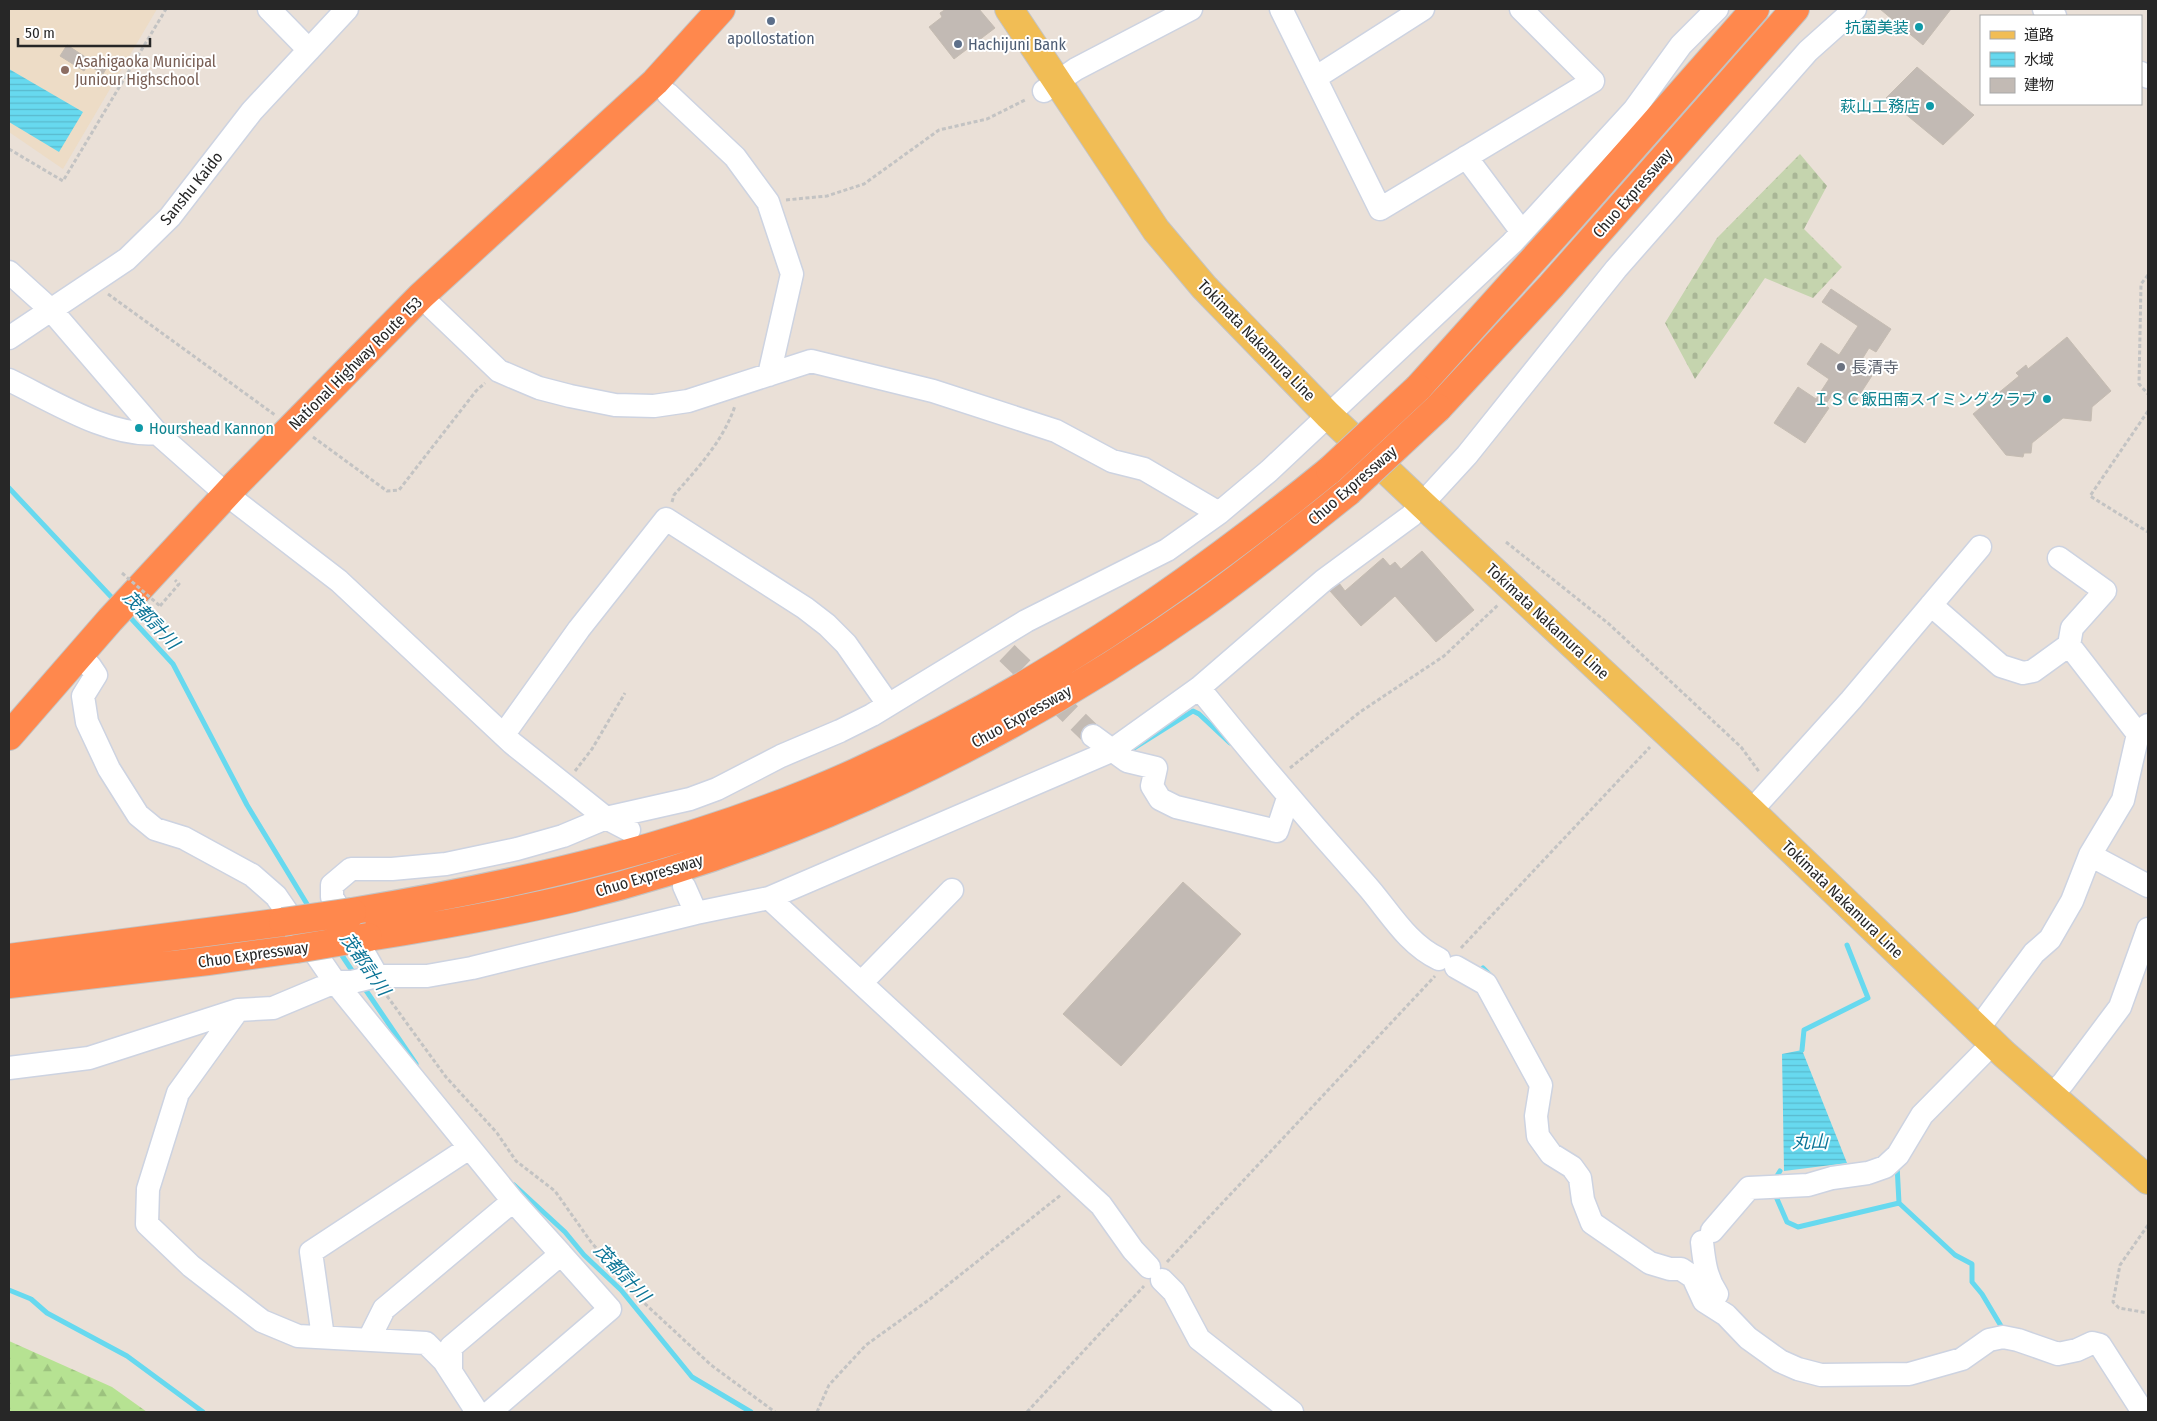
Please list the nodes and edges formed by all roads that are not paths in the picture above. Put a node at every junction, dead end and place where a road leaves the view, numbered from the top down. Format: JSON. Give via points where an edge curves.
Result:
{"nodes":[{"id":1,"x":269,"y":9,"type":"edge"},
{"id":2,"x":347,"y":9,"type":"edge"},
{"id":3,"x":721,"y":9,"type":"edge"},
{"id":4,"x":1009,"y":9,"type":"edge"},
{"id":5,"x":1191,"y":9,"type":"edge"},
{"id":6,"x":1281,"y":9,"type":"edge"},
{"id":7,"x":1422,"y":9,"type":"edge"},
{"id":8,"x":1520,"y":9,"type":"edge"},
{"id":9,"x":1718,"y":9,"type":"edge"},
{"id":10,"x":1755,"y":9,"type":"edge"},
{"id":11,"x":1795,"y":9,"type":"edge"},
{"id":12,"x":1855,"y":9,"type":"edge"},
{"id":13,"x":309,"y":50,"type":"junction"},
{"id":14,"x":1315,"y":78,"type":"junction"},
{"id":15,"x":1051,"y":86,"type":"junction"},
{"id":16,"x":668,"y":94,"type":"dead end"},
{"id":17,"x":1466,"y":157,"type":"junction"},
{"id":18,"x":1522,"y":232,"type":"junction"},
{"id":19,"x":9,"y":272,"type":"edge"},
{"id":20,"x":432,"y":307,"type":"dead end"},
{"id":21,"x":51,"y":310,"type":"junction"},
{"id":22,"x":9,"y":338,"type":"edge"},
{"id":23,"x":769,"y":375,"type":"junction"},
{"id":24,"x":9,"y":380,"type":"edge"},
{"id":25,"x":1328,"y":415,"type":"junction"},
{"id":26,"x":157,"y":433,"type":"junction"},
{"id":27,"x":226,"y":494,"type":"junction"},
{"id":28,"x":1422,"y":504,"type":"junction"},
{"id":29,"x":1219,"y":513,"type":"junction"},
{"id":30,"x":1980,"y":547,"type":"dead end"},
{"id":31,"x":2060,"y":558,"type":"dead end"},
{"id":32,"x":1931,"y":605,"type":"junction"},
{"id":33,"x":2069,"y":645,"type":"junction"},
{"id":34,"x":90,"y":666,"type":"dead end"},
{"id":35,"x":1199,"y":688,"type":"junction"},
{"id":36,"x":888,"y":704,"type":"junction"},
{"id":37,"x":2143,"y":729,"type":"edge"},
{"id":38,"x":504,"y":734,"type":"junction"},
{"id":39,"x":9,"y":736,"type":"edge"},
{"id":40,"x":1093,"y":736,"type":"tunnel mouth"},
{"id":41,"x":1111,"y":751,"type":"junction"},
{"id":42,"x":1288,"y":798,"type":"junction"},
{"id":43,"x":1750,"y":811,"type":"junction"},
{"id":44,"x":606,"y":818,"type":"junction"},
{"id":45,"x":629,"y":830,"type":"dead end"},
{"id":46,"x":2090,"y":855,"type":"junction"},
{"id":47,"x":684,"y":886,"type":"dead end"},
{"id":48,"x":2148,"y":886,"type":"edge"},
{"id":49,"x":952,"y":890,"type":"dead end"},
{"id":50,"x":769,"y":898,"type":"junction"},
{"id":51,"x":696,"y":913,"type":"junction"},
{"id":52,"x":2148,"y":929,"type":"edge"},
{"id":53,"x":9,"y":958,"type":"edge"},
{"id":54,"x":358,"y":980,"type":"junction"},
{"id":55,"x":861,"y":983,"type":"junction"},
{"id":56,"x":9,"y":984,"type":"edge"},
{"id":57,"x":238,"y":1010,"type":"junction"},
{"id":58,"x":1985,"y":1036,"type":"junction"},
{"id":59,"x":9,"y":1068,"type":"edge"},
{"id":60,"x":2051,"y":1095,"type":"junction"},
{"id":61,"x":469,"y":1148,"type":"junction"},
{"id":62,"x":2148,"y":1180,"type":"edge"},
{"id":63,"x":513,"y":1201,"type":"junction"},
{"id":64,"x":561,"y":1254,"type":"junction"},
{"id":65,"x":1726,"y":1315,"type":"junction"},
{"id":66,"x":323,"y":1337,"type":"junction"},
{"id":67,"x":369,"y":1339,"type":"junction"},
{"id":68,"x":451,"y":1371,"type":"junction"},
{"id":69,"x":477,"y":1412,"type":"edge"},
{"id":70,"x":490,"y":1412,"type":"edge"},
{"id":71,"x":1292,"y":1412,"type":"edge"},
{"id":72,"x":2143,"y":1412,"type":"edge"}],
"edges":[{"from":1,"to":13,"type":"street"},
{"from":2,"to":13,"type":"street","name":"Sanshu Kaido"},
{"from":3,"to":27,"type":"highway","name":"National Highway Route 153","via":[[656,82],[421,296]]},
{"from":4,"to":15,"type":"main road","name":"Tokimata Nakamura Line"},
{"from":5,"to":15,"type":"street","via":[[1076,69]]},
{"from":6,"to":14,"type":"street"},
{"from":7,"to":14,"type":"street"},
{"from":8,"to":17,"type":"street","via":[[1593,81]]},
{"from":9,"to":18,"type":"street","via":[[1680,45],[1634,110]]},
{"from":10,"to":53,"type":"highway","name":"Chuo Expressway","bridge":true,"via":[[1418,388],[1330,470],[1257,530],[1118,629],[1048,673],[953,725],[855,773],[762,810],[566,870],[458,895],[352,912]]},
{"from":11,"to":56,"type":"highway","name":"Chuo Expressway","bridge":true,"via":[[1551,286],[1438,408],[1348,492],[1202,605],[1061,695],[865,797],[774,834],[679,867],[574,898],[464,921],[208,962]]},
{"from":12,"to":28,"type":"street","via":[[1808,51],[1719,151],[1616,269],[1467,455]]},
{"from":13,"to":21,"type":"street","name":"Sanshu Kaido","via":[[252,111],[170,217],[127,260]]},
{"from":14,"to":17,"type":"street","via":[[1380,209]]},
{"from":15,"to":25,"type":"main road","name":"Tokimata Nakamura Line","via":[[1156,230],[1204,287]]},
{"from":16,"to":23,"type":"street","via":[[735,157],[768,202],[792,274]]},
{"from":17,"to":18,"type":"street"},
{"from":18,"to":25,"type":"street"},
{"from":19,"to":21,"type":"street"},
{"from":20,"to":23,"type":"street","via":[[499,371],[539,388],[615,405],[654,406],[688,401]]},
{"from":21,"to":22,"type":"street","name":"Sanshu Kaido"},
{"from":21,"to":26,"type":"street"},
{"from":23,"to":29,"type":"street","via":[[811,361],[933,391],[1056,431],[1112,462],[1144,469]]},
{"from":24,"to":26,"type":"street","via":[[98,423],[143,434]]},
{"from":25,"to":28,"type":"main road","name":"Tokimata Nakamura Line"},
{"from":25,"to":29,"type":"street"},
{"from":26,"to":27,"type":"street"},
{"from":27,"to":38,"type":"street","via":[[339,581]]},
{"from":27,"to":39,"type":"highway","name":"National Highway Route 153","via":[[127,585],[110,620]]},
{"from":28,"to":35,"type":"street","via":[[1411,516],[1324,580]]},
{"from":28,"to":43,"type":"main road","name":"Tokimata Nakamura Line"},
{"from":29,"to":36,"type":"street","via":[[1167,550],[1026,621],[1000,647]]},
{"from":30,"to":32,"type":"street"},
{"from":31,"to":33,"type":"street","via":[[2105,591],[2072,628]]},
{"from":32,"to":33,"type":"street","via":[[2001,666],[2023,673],[2033,672]]},
{"from":32,"to":43,"type":"street"},
{"from":33,"to":37,"type":"street"},
{"from":34,"to":54,"type":"street","via":[[96,675],[82,696],[87,722],[109,768],[138,814],[155,829],[184,838],[252,875]]},
{"from":35,"to":41,"type":"street"},
{"from":35,"to":42,"type":"street"},
{"from":36,"to":38,"type":"street","via":[[846,644],[827,625],[666,519],[579,629]]},
{"from":36,"to":44,"type":"street","via":[[840,731],[781,756],[717,789],[690,799]]},
{"from":37,"to":46,"type":"street","via":[[2123,800]]},
{"from":38,"to":44,"type":"street"},
{"from":40,"to":41,"type":"street"},
{"from":41,"to":42,"type":"street","via":[[1128,761],[1156,768],[1152,786],[1160,799],[1176,807],[1277,831]]},
{"from":41,"to":50,"type":"street"},
{"from":42,"to":65,"type":"street","via":[[1370,889],[1402,931],[1447,964],[1486,984],[1541,1085],[1536,1116],[1538,1136],[1551,1154],[1572,1167],[1580,1178],[1583,1200],[1592,1223],[1650,1264],[1680,1269],[1694,1277],[1704,1301]]},
{"from":43,"to":58,"type":"main road","name":"Tokimata Nakamura Line"},
{"from":44,"to":45,"type":"street"},
{"from":44,"to":54,"type":"street","via":[[517,850],[446,864],[351,869],[332,885],[332,897]]},
{"from":46,"to":48,"type":"street"},
{"from":46,"to":58,"type":"street","via":[[2072,901],[2050,939],[2034,953]]},
{"from":47,"to":51,"type":"street"},
{"from":49,"to":55,"type":"street"},
{"from":50,"to":51,"type":"street"},
{"from":50,"to":55,"type":"street"},
{"from":51,"to":54,"type":"street","via":[[472,968],[427,976]]},
{"from":52,"to":60,"type":"street","via":[[2120,1007]]},
{"from":54,"to":57,"type":"street","via":[[273,1008]]},
{"from":54,"to":61,"type":"street"},
{"from":55,"to":71,"type":"street","via":[[1101,1205],[1134,1250],[1174,1292],[1199,1339]]},
{"from":57,"to":59,"type":"street","via":[[88,1058]]},
{"from":57,"to":66,"type":"street","via":[[178,1092],[148,1189],[146,1224],[191,1266],[262,1321],[298,1336]]},
{"from":58,"to":60,"type":"main road","name":"Tokimata Nakamura Line"},
{"from":58,"to":65,"type":"street","via":[[1922,1114],[1898,1155],[1885,1167],[1868,1174],[1832,1178],[1808,1185],[1749,1188],[1707,1237],[1710,1284]]},
{"from":60,"to":62,"type":"main road","name":"Tokimata Nakamura Line"},
{"from":61,"to":63,"type":"street"},
{"from":61,"to":66,"type":"street","via":[[311,1252]]},
{"from":63,"to":64,"type":"street"},
{"from":63,"to":67,"type":"street","via":[[384,1309]]},
{"from":64,"to":68,"type":"street","via":[[451,1347]]},
{"from":64,"to":70,"type":"street","via":[[610,1309]]},
{"from":65,"to":72,"type":"street","via":[[1748,1338],[1780,1360],[1821,1375],[1917,1372],[1962,1359],[1989,1340],[2003,1337],[2058,1354],[2092,1343],[2100,1345]]},
{"from":66,"to":67,"type":"street"},
{"from":67,"to":68,"type":"street","via":[[426,1343]]},
{"from":68,"to":69,"type":"street"}]}
